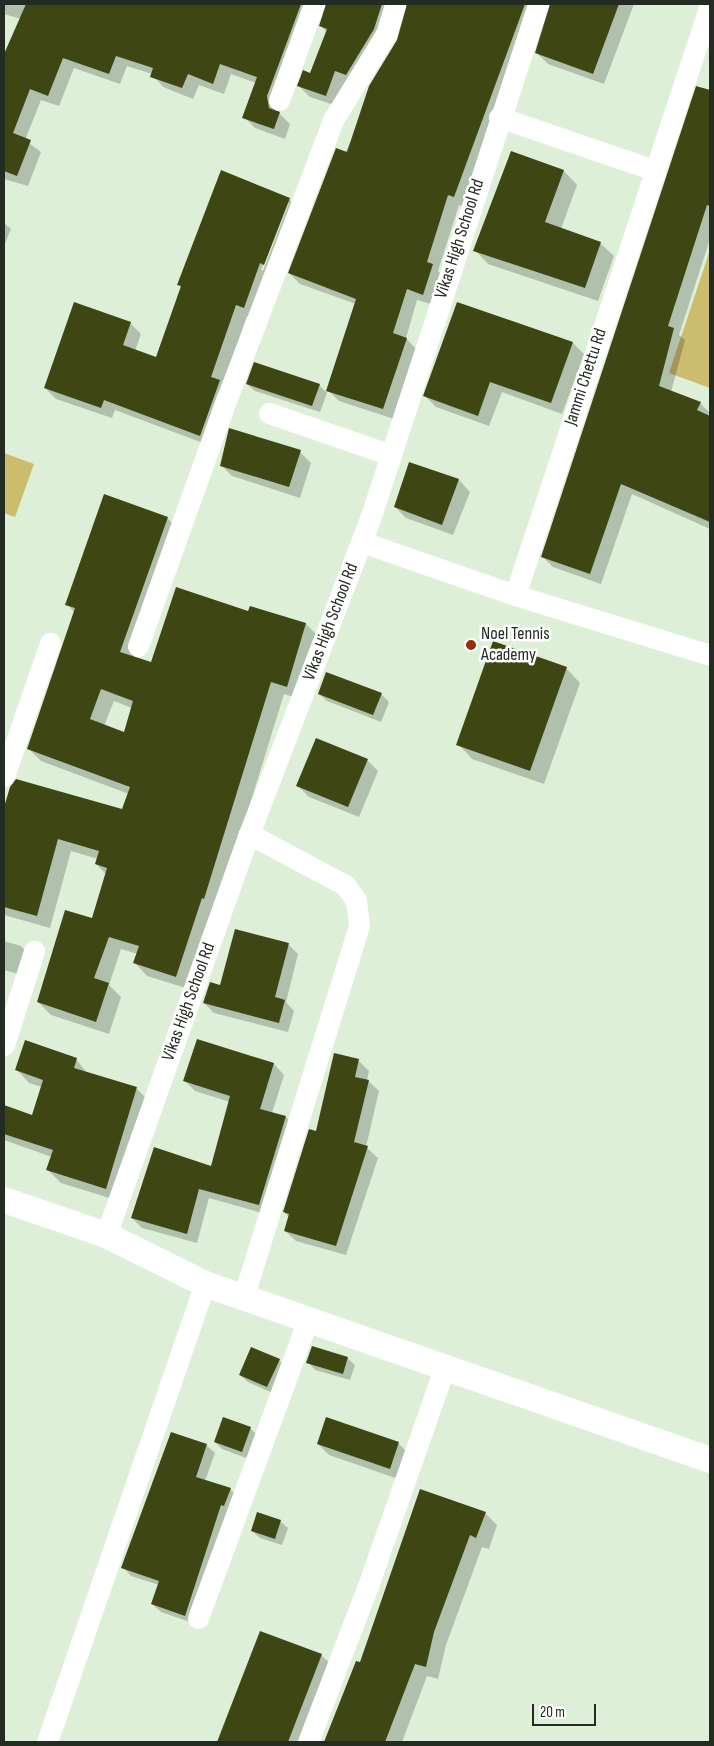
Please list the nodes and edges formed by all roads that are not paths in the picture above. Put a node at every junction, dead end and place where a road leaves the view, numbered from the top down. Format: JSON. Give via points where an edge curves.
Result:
{"nodes":[{"id":1,"x":314,"y":4,"type":"edge"},
{"id":2,"x":395,"y":4,"type":"edge"},
{"id":3,"x":538,"y":4,"type":"edge"},
{"id":4,"x":710,"y":5,"type":"edge"},
{"id":5,"x":279,"y":100,"type":"dead end"},
{"id":6,"x":499,"y":116,"type":"junction"},
{"id":7,"x":654,"y":170,"type":"junction"},
{"id":8,"x":269,"y":412,"type":"dead end"},
{"id":9,"x":391,"y":455,"type":"junction"},
{"id":10,"x":362,"y":542,"type":"junction"},
{"id":11,"x":515,"y":595,"type":"junction"},
{"id":12,"x":50,"y":643,"type":"dead end"},
{"id":13,"x":138,"y":646,"type":"dead end"},
{"id":14,"x":710,"y":655,"type":"edge"},
{"id":15,"x":4,"y":776,"type":"edge"},
{"id":16,"x":249,"y":834,"type":"junction"},
{"id":17,"x":34,"y":951,"type":"dead end"},
{"id":18,"x":4,"y":1046,"type":"edge"},
{"id":19,"x":4,"y":1200,"type":"edge"},
{"id":20,"x":106,"y":1235,"type":"junction"},
{"id":21,"x":206,"y":1284,"type":"junction"},
{"id":22,"x":244,"y":1295,"type":"junction"},
{"id":23,"x":308,"y":1319,"type":"junction"},
{"id":24,"x":444,"y":1369,"type":"junction"},
{"id":25,"x":710,"y":1460,"type":"edge"},
{"id":26,"x":198,"y":1618,"type":"dead end"},
{"id":27,"x":47,"y":1742,"type":"edge"},
{"id":28,"x":308,"y":1742,"type":"edge"}],
"edges":[{"from":1,"to":5,"type":"street"},
{"from":2,"to":13,"type":"street","via":[[386,34],[333,120],[227,398]]},
{"from":3,"to":6,"type":"street","name":"Vikas High School Rd"},
{"from":4,"to":7,"type":"street","name":"Jammi Chettu Rd"},
{"from":6,"to":7,"type":"street"},
{"from":6,"to":9,"type":"street","name":"Vikas High School Rd"},
{"from":7,"to":11,"type":"street","name":"Jammi Chettu Rd"},
{"from":8,"to":9,"type":"street"},
{"from":9,"to":10,"type":"street","name":"Vikas High School Rd"},
{"from":10,"to":11,"type":"street"},
{"from":10,"to":16,"type":"street","name":"Vikas High School Rd"},
{"from":11,"to":14,"type":"street"},
{"from":12,"to":15,"type":"street"},
{"from":16,"to":20,"type":"street","name":"Vikas High School Rd"},
{"from":16,"to":22,"type":"street","via":[[346,885],[356,900],[359,925]]},
{"from":17,"to":18,"type":"street"},
{"from":19,"to":20,"type":"street"},
{"from":20,"to":21,"type":"street"},
{"from":21,"to":22,"type":"street"},
{"from":21,"to":27,"type":"street"},
{"from":22,"to":23,"type":"street"},
{"from":23,"to":24,"type":"street"},
{"from":23,"to":26,"type":"street"},
{"from":24,"to":25,"type":"street"},
{"from":24,"to":28,"type":"street","via":[[368,1586]]}]}
